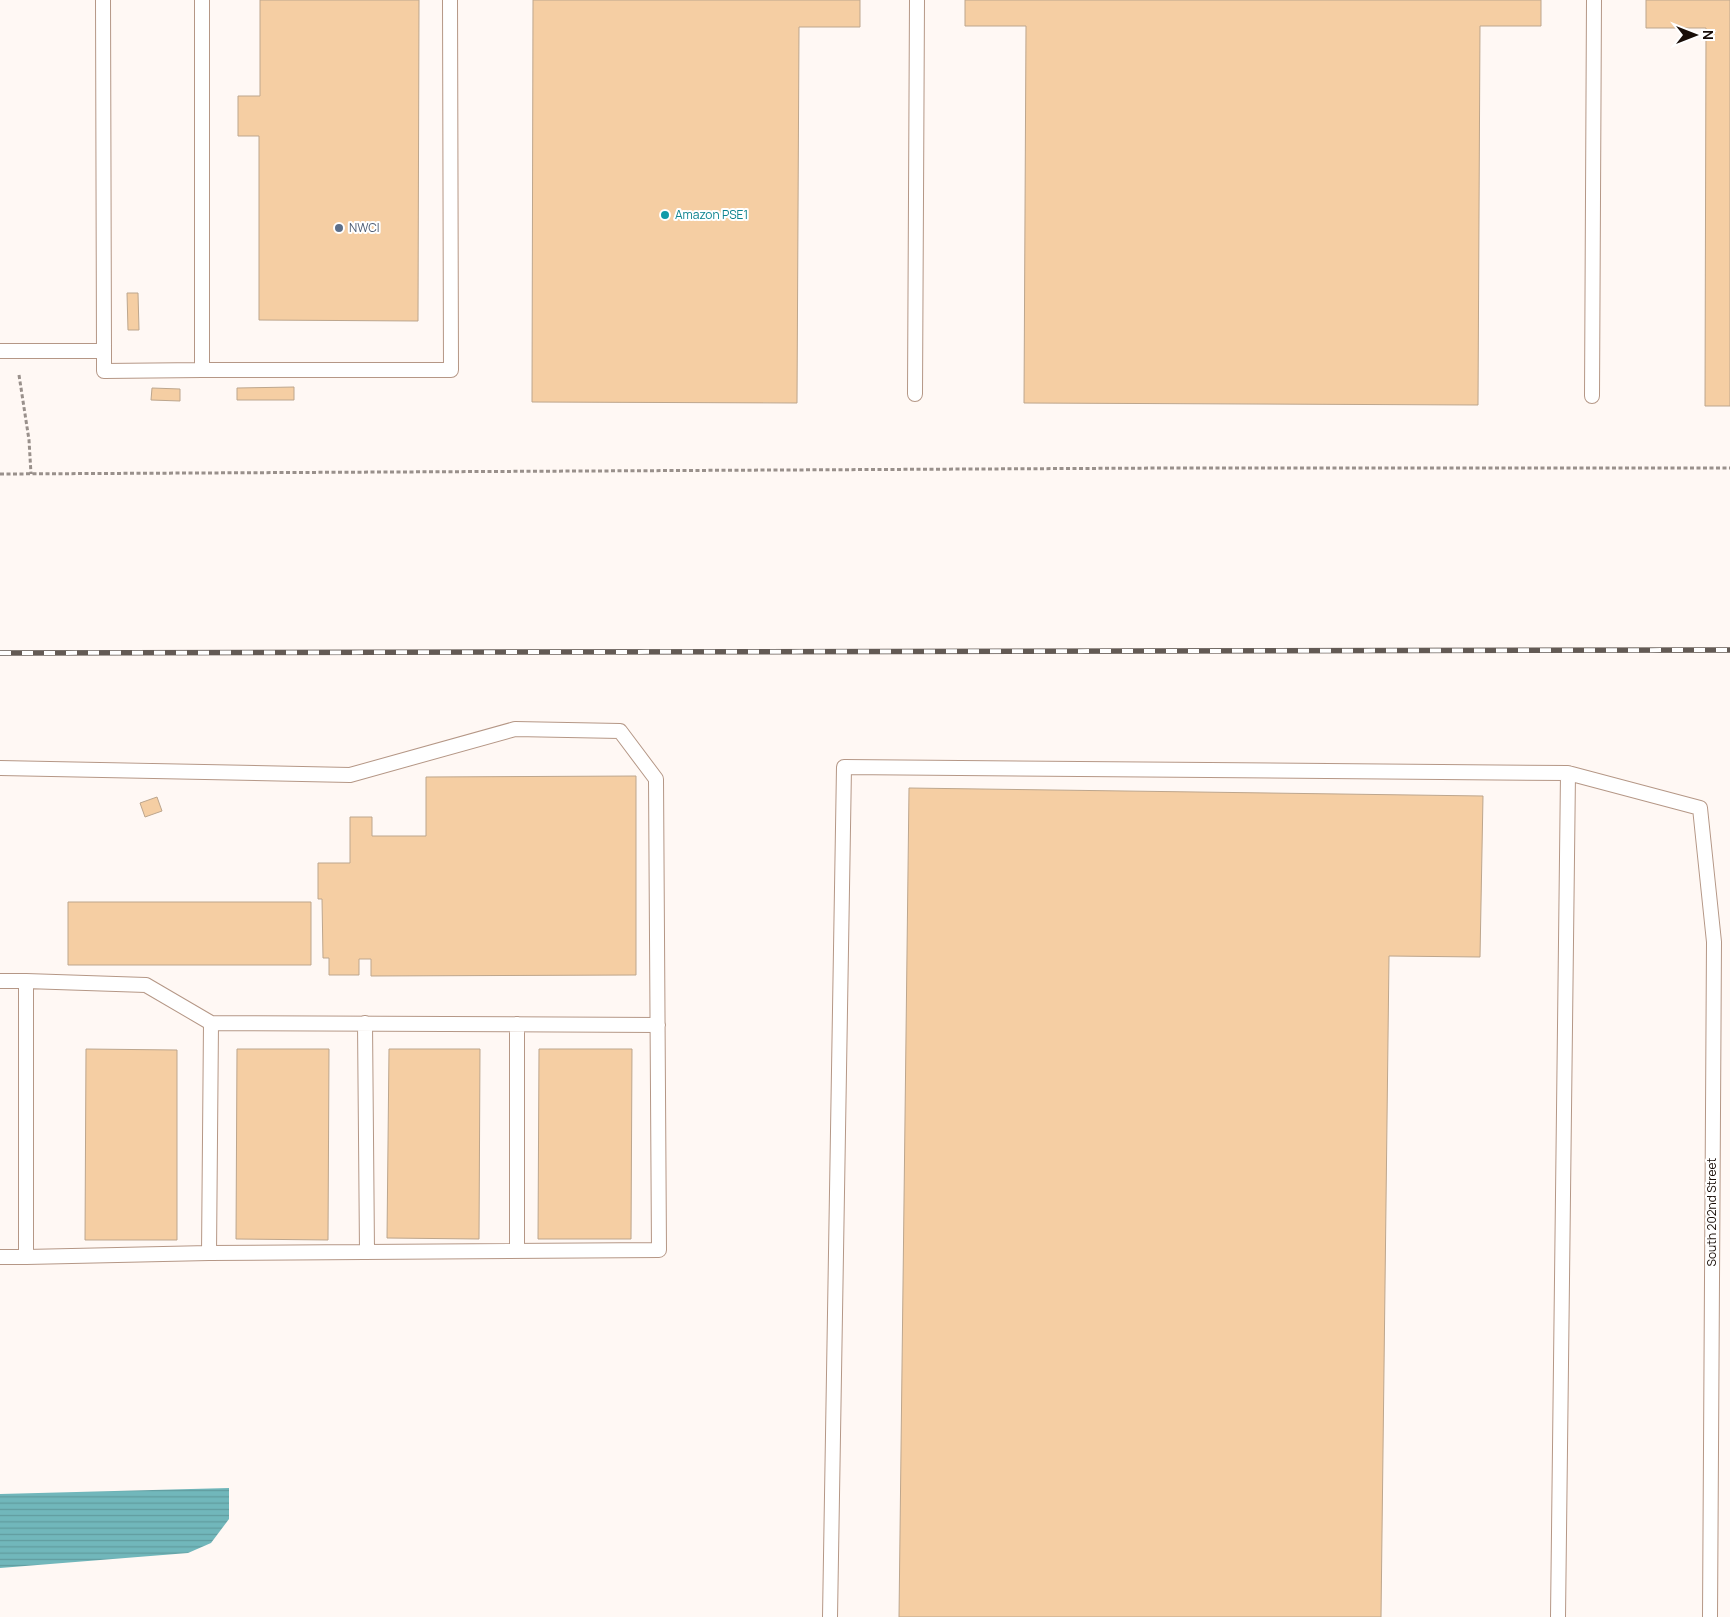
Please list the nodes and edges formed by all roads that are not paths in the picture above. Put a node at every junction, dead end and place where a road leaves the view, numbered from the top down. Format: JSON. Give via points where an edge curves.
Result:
{"nodes":[{"id":1,"x":103,"y":0,"type":"edge"},
{"id":2,"x":202,"y":0,"type":"edge"},
{"id":3,"x":450,"y":0,"type":"edge"},
{"id":4,"x":917,"y":0,"type":"edge"},
{"id":5,"x":1594,"y":0,"type":"edge"},
{"id":6,"x":0,"y":351,"type":"edge"},
{"id":7,"x":104,"y":351,"type":"junction"},
{"id":8,"x":202,"y":370,"type":"junction"},
{"id":9,"x":915,"y":394,"type":"dead end"},
{"id":10,"x":1592,"y":396,"type":"dead end"},
{"id":11,"x":0,"y":768,"type":"edge"},
{"id":12,"x":1568,"y":773,"type":"junction"},
{"id":13,"x":0,"y":981,"type":"edge"},
{"id":14,"x":26,"y":981,"type":"junction"},
{"id":15,"x":211,"y":1023,"type":"junction"},
{"id":16,"x":365,"y":1023,"type":"junction"},
{"id":17,"x":517,"y":1024,"type":"junction"},
{"id":18,"x":658,"y":1024,"type":"junction"},
{"id":19,"x":517,"y":1251,"type":"junction"},
{"id":20,"x":367,"y":1252,"type":"junction"},
{"id":21,"x":209,"y":1253,"type":"junction"},
{"id":22,"x":26,"y":1256,"type":"junction"},
{"id":23,"x":0,"y":1257,"type":"edge"},
{"id":24,"x":830,"y":1617,"type":"edge"},
{"id":25,"x":1558,"y":1617,"type":"edge"},
{"id":26,"x":1710,"y":1617,"type":"edge"}],
"edges":[{"from":1,"to":7,"type":"lane"},
{"from":2,"to":8,"type":"lane"},
{"from":3,"to":8,"type":"lane","via":[[451,370]]},
{"from":4,"to":9,"type":"lane"},
{"from":5,"to":10,"type":"lane"},
{"from":6,"to":7,"type":"lane"},
{"from":7,"to":8,"type":"lane","via":[[104,371]]},
{"from":11,"to":18,"type":"lane","via":[[350,775],[515,729],[620,731],[656,779]]},
{"from":12,"to":24,"type":"lane","via":[[844,767]]},
{"from":12,"to":25,"type":"lane"},
{"from":12,"to":26,"type":"lane","name":"South 202nd Street","via":[[1700,808],[1714,942]]},
{"from":13,"to":14,"type":"lane"},
{"from":14,"to":15,"type":"lane","via":[[146,985]]},
{"from":14,"to":22,"type":"lane"},
{"from":15,"to":16,"type":"lane"},
{"from":15,"to":21,"type":"lane"},
{"from":16,"to":17,"type":"lane"},
{"from":16,"to":20,"type":"lane"},
{"from":17,"to":18,"type":"lane"},
{"from":17,"to":19,"type":"lane"},
{"from":18,"to":19,"type":"lane","via":[[659,1250]]},
{"from":19,"to":20,"type":"lane"},
{"from":20,"to":21,"type":"lane"},
{"from":21,"to":22,"type":"lane"},
{"from":22,"to":23,"type":"lane"}]}
